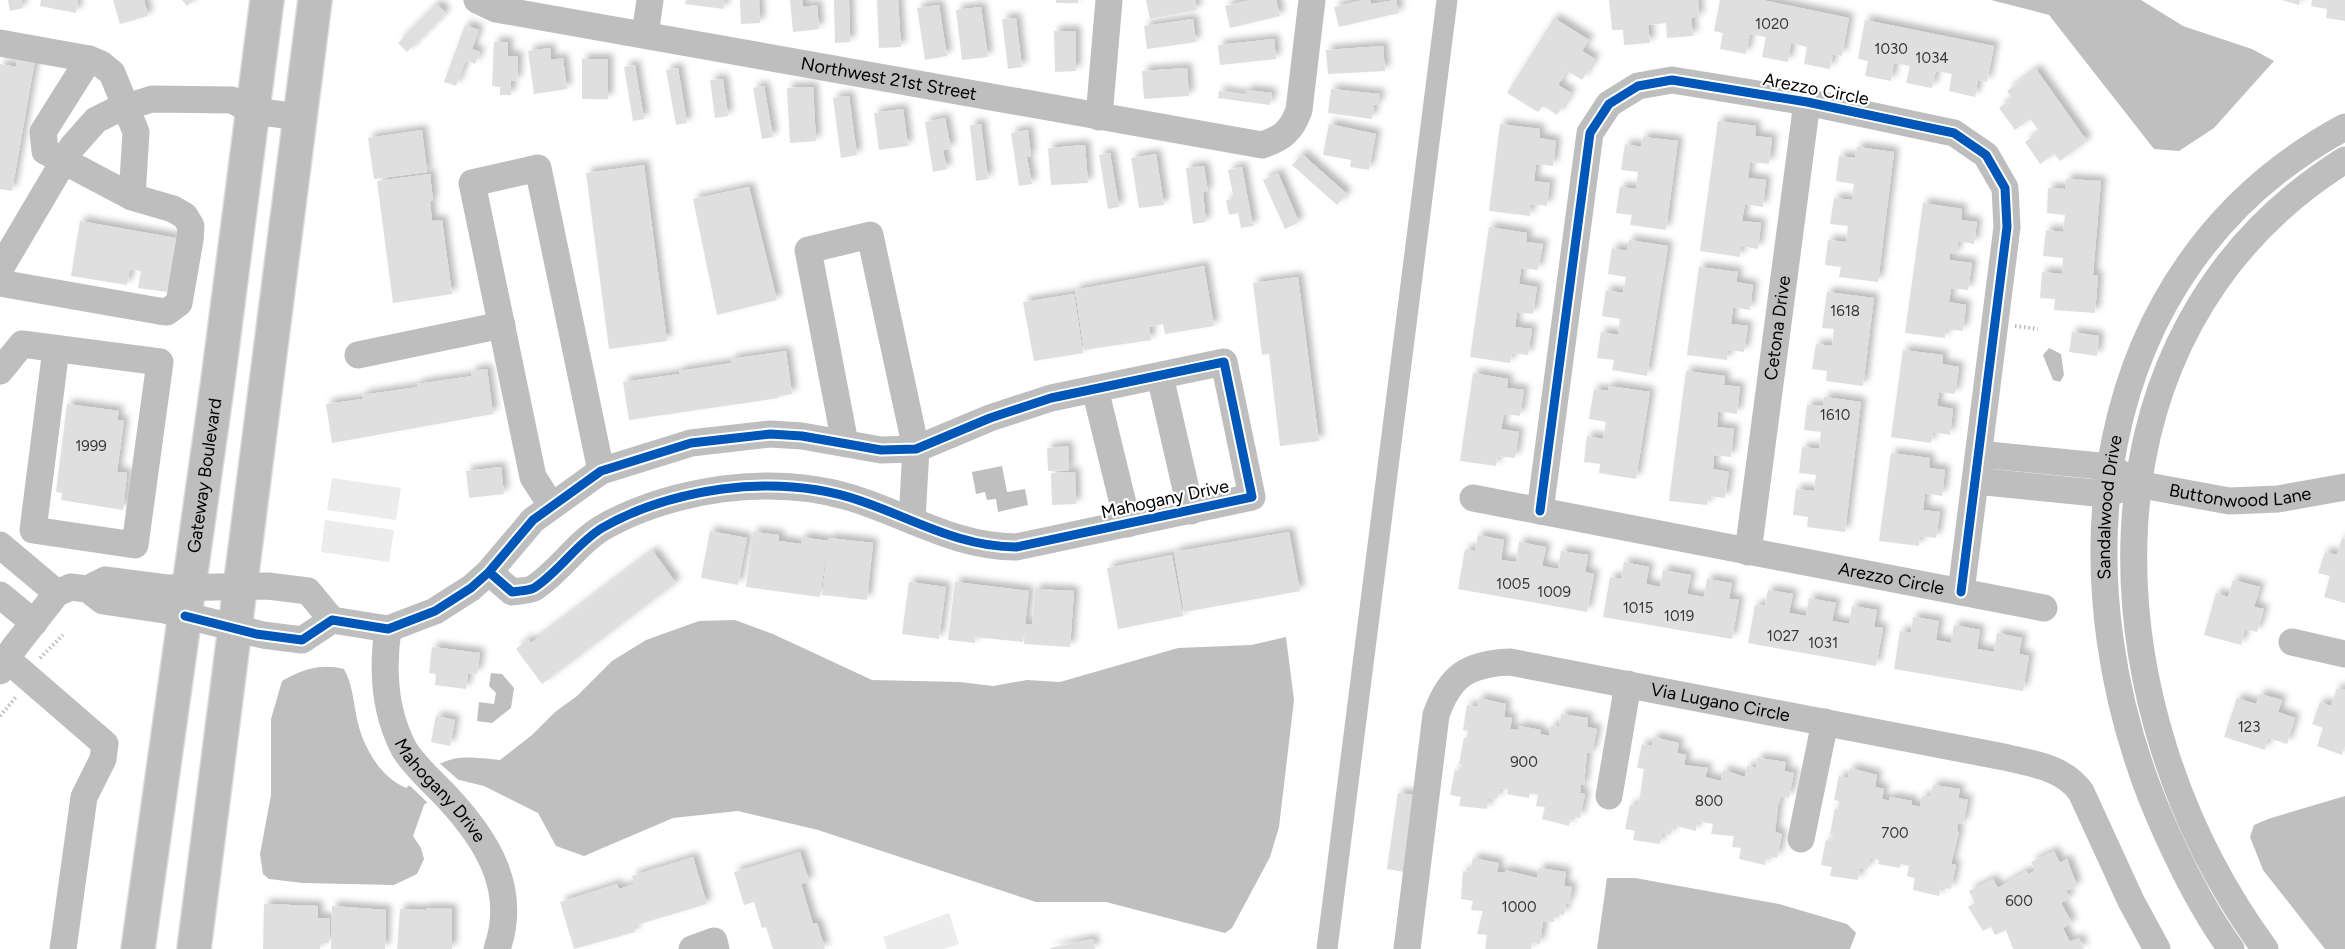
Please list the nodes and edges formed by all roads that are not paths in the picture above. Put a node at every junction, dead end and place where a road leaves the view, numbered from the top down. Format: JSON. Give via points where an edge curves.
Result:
{"nodes":[{"id":1,"x":267,"y":0,"type":"edge"},
{"id":2,"x":315,"y":0,"type":"edge"},
{"id":3,"x":477,"y":0,"type":"edge"},
{"id":4,"x":650,"y":0,"type":"edge"},
{"id":5,"x":1109,"y":0,"type":"edge"},
{"id":6,"x":1312,"y":0,"type":"edge"},
{"id":7,"x":645,"y":35,"type":"junction"},
{"id":8,"x":0,"y":43,"type":"edge"},
{"id":9,"x":89,"y":60,"type":"junction"},
{"id":10,"x":1807,"y":102,"type":"junction"},
{"id":11,"x":127,"y":107,"type":"junction"},
{"id":12,"x":253,"y":111,"type":"junction"},
{"id":13,"x":300,"y":117,"type":"junction"},
{"id":14,"x":1099,"y":117,"type":"junction"},
{"id":15,"x":2345,"y":127,"type":"edge"},
{"id":16,"x":2345,"y":160,"type":"edge"},
{"id":17,"x":63,"y":161,"type":"junction"},
{"id":18,"x":132,"y":197,"type":"junction"},
{"id":19,"x":0,"y":269,"type":"edge"},
{"id":20,"x":0,"y":283,"type":"edge"},
{"id":21,"x":502,"y":325,"type":"junction"},
{"id":22,"x":56,"y":349,"type":"junction"},
{"id":23,"x":358,"y":355,"type":"dead end"},
{"id":24,"x":0,"y":371,"type":"edge"},
{"id":25,"x":1160,"y":376,"type":"junction"},
{"id":26,"x":1095,"y":389,"type":"junction"},
{"id":27,"x":845,"y":443,"type":"junction"},
{"id":28,"x":916,"y":449,"type":"junction"},
{"id":29,"x":1979,"y":454,"type":"junction"},
{"id":30,"x":2035,"y":459,"type":"junction"},
{"id":31,"x":2110,"y":467,"type":"junction"},
{"id":32,"x":601,"y":471,"type":"junction"},
{"id":33,"x":1976,"y":481,"type":"junction"},
{"id":34,"x":2137,"y":484,"type":"junction"},
{"id":35,"x":2032,"y":487,"type":"junction"},
{"id":36,"x":2345,"y":487,"type":"edge"},
{"id":37,"x":2105,"y":494,"type":"junction"},
{"id":38,"x":1473,"y":498,"type":"dead end"},
{"id":39,"x":551,"y":505,"type":"junction"},
{"id":40,"x":1191,"y":511,"type":"junction"},
{"id":41,"x":1540,"y":511,"type":"junction"},
{"id":42,"x":912,"y":520,"type":"junction"},
{"id":43,"x":1128,"y":524,"type":"junction"},
{"id":44,"x":33,"y":530,"type":"junction"},
{"id":45,"x":1748,"y":552,"type":"junction"},
{"id":46,"x":10,"y":553,"type":"edge"},
{"id":47,"x":489,"y":572,"type":"junction"},
{"id":48,"x":241,"y":586,"type":"junction"},
{"id":49,"x":1961,"y":592,"type":"junction"},
{"id":50,"x":57,"y":593,"type":"junction"},
{"id":51,"x":0,"y":595,"type":"edge"},
{"id":52,"x":187,"y":601,"type":"junction"},
{"id":53,"x":2044,"y":608,"type":"dead end"},
{"id":54,"x":332,"y":620,"type":"junction"},
{"id":55,"x":34,"y":623,"type":"junction"},
{"id":56,"x":236,"y":628,"type":"junction"},
{"id":57,"x":388,"y":629,"type":"junction"},
{"id":58,"x":2292,"y":642,"type":"dead end"},
{"id":59,"x":2345,"y":654,"type":"edge"},
{"id":60,"x":14,"y":666,"type":"edge"},
{"id":61,"x":1628,"y":684,"type":"junction"},
{"id":62,"x":1825,"y":722,"type":"junction"},
{"id":63,"x":1609,"y":796,"type":"dead end"},
{"id":64,"x":1801,"y":839,"type":"dead end"},
{"id":65,"x":2259,"y":940,"type":"edge"},
{"id":66,"x":2228,"y":948,"type":"edge"},
{"id":67,"x":63,"y":949,"type":"edge"},
{"id":68,"x":138,"y":949,"type":"edge"},
{"id":69,"x":194,"y":949,"type":"edge"},
{"id":70,"x":497,"y":949,"type":"edge"},
{"id":71,"x":692,"y":949,"type":"edge"},
{"id":72,"x":716,"y":949,"type":"edge"},
{"id":73,"x":1407,"y":949,"type":"edge"},
{"id":74,"x":2157,"y":949,"type":"edge"}],
"edges":[{"from":1,"to":12,"type":"main road","name":"Gateway Boulevard"},
{"from":2,"to":13,"type":"main road"},
{"from":3,"to":7,"type":"street","name":"Northwest 21st Street","via":[[496,9]]},
{"from":4,"to":7,"type":"street"},
{"from":5,"to":14,"type":"street"},
{"from":6,"to":14,"type":"street","name":"Northwest 21st Street","via":[[1294,123],[1275,141],[1262,145]]},
{"from":7,"to":14,"type":"street","name":"Northwest 21st Street"},
{"from":8,"to":9,"type":"street"},
{"from":9,"to":11,"type":"street","via":[[112,74]]},
{"from":9,"to":17,"type":"street","via":[[43,132],[45,152]]},
{"from":10,"to":29,"type":"street","name":"Arezzo Circle","via":[[1954,133],[1986,155],[2005,188],[2007,226]]},
{"from":10,"to":41,"type":"street","name":"Arezzo Circle","via":[[1672,80],[1638,86],[1609,104],[1590,133]]},
{"from":10,"to":45,"type":"street","name":"Cetona Drive"},
{"from":11,"to":12,"type":"street","via":[[152,115],[231,116]]},
{"from":11,"to":17,"type":"street","via":[[96,120]]},
{"from":11,"to":18,"type":"street","via":[[136,132]]},
{"from":12,"to":13,"type":"street"},
{"from":12,"to":52,"type":"main road","name":"Gateway Boulevard"},
{"from":13,"to":48,"type":"main road"},
{"from":15,"to":31,"type":"street","name":"Sandalwood Drive","via":[[2286,165],[2247,197],[2191,261],[2148,333],[2129,381]]},
{"from":16,"to":34,"type":"street","name":"Sandalwood Drive","via":[[2272,215],[2193,313],[2157,394]]},
{"from":17,"to":18,"type":"street"},
{"from":17,"to":19,"type":"street"},
{"from":18,"to":20,"type":"street","via":[[173,209],[185,216],[191,226],[182,294],[174,308],[159,311]]},
{"from":21,"to":23,"type":"street"},
{"from":21,"to":32,"type":"street","via":[[472,183],[538,168]]},
{"from":21,"to":39,"type":"street","via":[[533,477]]},
{"from":22,"to":24,"type":"street","via":[[22,344]]},
{"from":22,"to":44,"type":"street"},
{"from":22,"to":44,"type":"street","via":[[160,362],[135,545]]},
{"from":25,"to":26,"type":"street","name":"Mahogany Drive"},
{"from":25,"to":40,"type":"street"},
{"from":25,"to":40,"type":"street","name":"Mahogany Drive","via":[[1224,362],[1252,497]]},
{"from":26,"to":28,"type":"street","name":"Mahogany Drive","via":[[1051,398],[990,418]]},
{"from":26,"to":43,"type":"street"},
{"from":27,"to":28,"type":"street","name":"Mahogany Drive","via":[[881,450]]},
{"from":27,"to":28,"type":"street","via":[[808,250],[870,235]]},
{"from":27,"to":32,"type":"street","name":"Mahogany Drive","via":[[770,434],[724,437],[691,443]]},
{"from":28,"to":42,"type":"street"},
{"from":29,"to":30,"type":"street"},
{"from":29,"to":33,"type":"street","name":"Arezzo Circle"},
{"from":30,"to":31,"type":"street"},
{"from":30,"to":35,"type":"street"},
{"from":31,"to":34,"type":"street"},
{"from":31,"to":37,"type":"street","name":"Sandalwood Drive"},
{"from":32,"to":39,"type":"street","name":"Mahogany Drive"},
{"from":33,"to":35,"type":"street"},
{"from":33,"to":49,"type":"street","name":"Arezzo Circle"},
{"from":34,"to":36,"type":"street","name":"Buttonwood Lane","via":[[2229,501],[2278,499]]},
{"from":34,"to":37,"type":"street"},
{"from":34,"to":65,"type":"street","name":"Sandalwood Drive","via":[[2136,595],[2151,699],[2182,800],[2222,882]]},
{"from":35,"to":37,"type":"street"},
{"from":37,"to":66,"type":"street","name":"Sandalwood Drive","via":[[2105,595],[2122,704],[2136,757],[2195,892]]},
{"from":38,"to":41,"type":"street","name":"Arezzo Circle"},
{"from":39,"to":47,"type":"street","name":"Mahogany Drive","via":[[533,520]]},
{"from":40,"to":43,"type":"street","name":"Mahogany Drive"},
{"from":41,"to":45,"type":"street","name":"Arezzo Circle"},
{"from":42,"to":43,"type":"street","name":"Mahogany Drive","via":[[938,533],[990,547],[1016,547]]},
{"from":42,"to":47,"type":"street","name":"Mahogany Drive","via":[[860,500],[799,486],[723,489],[645,507],[601,529],[533,589],[512,592]]},
{"from":44,"to":46,"type":"street","via":[[30,548]]},
{"from":45,"to":49,"type":"street","name":"Arezzo Circle"},
{"from":46,"to":50,"type":"street"},
{"from":47,"to":57,"type":"street","name":"Mahogany Drive","via":[[435,611]]},
{"from":48,"to":52,"type":"street"},
{"from":48,"to":54,"type":"street","via":[[308,591]]},
{"from":48,"to":56,"type":"main road"},
{"from":49,"to":53,"type":"street","name":"Arezzo Circle"},
{"from":50,"to":52,"type":"street","via":[[71,587],[87,589],[105,580],[167,588]]},
{"from":50,"to":55,"type":"street"},
{"from":51,"to":55,"type":"street"},
{"from":52,"to":56,"type":"street"},
{"from":52,"to":68,"type":"main road","name":"Gateway Boulevard"},
{"from":54,"to":56,"type":"street","via":[[302,640]]},
{"from":54,"to":57,"type":"street"},
{"from":55,"to":60,"type":"street","via":[[14,649]]},
{"from":56,"to":69,"type":"main road"},
{"from":57,"to":70,"type":"street","name":"Mahogany Drive","via":[[384,684],[392,720],[405,750],[478,836],[497,872],[505,900]]},
{"from":58,"to":59,"type":"street"},
{"from":60,"to":67,"type":"street","via":[[105,744],[103,759],[84,797]]},
{"from":61,"to":62,"type":"street","name":"Via Lugano Circle"},
{"from":61,"to":63,"type":"street"},
{"from":61,"to":73,"type":"street","name":"Via Lugano Circle","via":[[1510,662],[1480,666],[1454,680],[1436,715]]},
{"from":62,"to":64,"type":"street"},
{"from":62,"to":74,"type":"street","name":"Via Lugano Circle","via":[[2004,757],[2056,771],[2072,780],[2092,813]]},
{"from":65,"to":66,"type":"street"},
{"from":71,"to":72,"type":"street","via":[[714,941]]}]}
